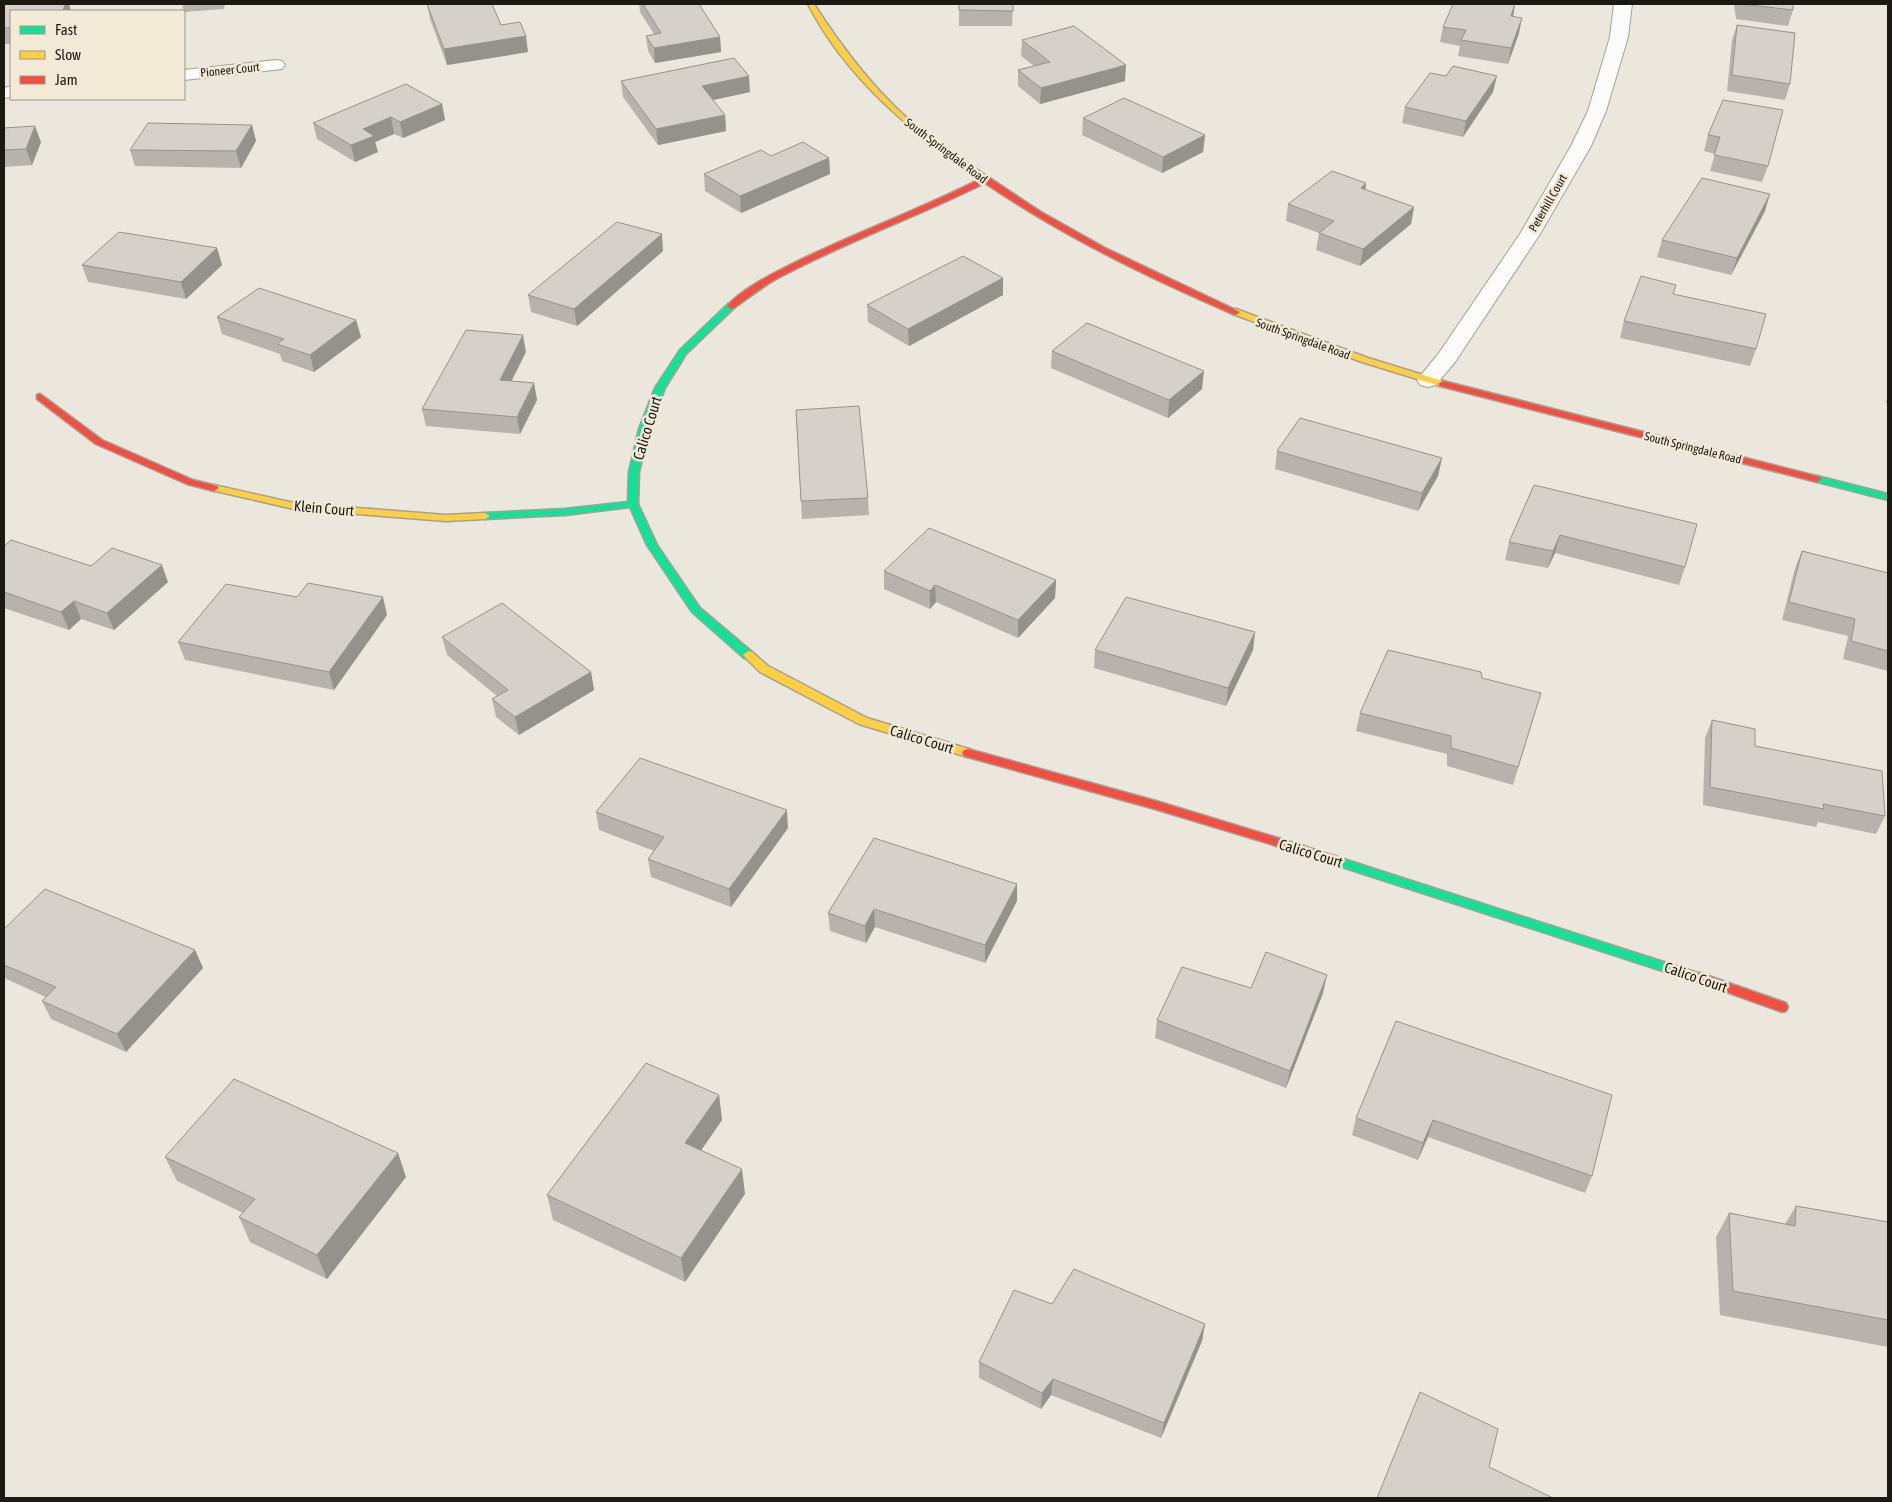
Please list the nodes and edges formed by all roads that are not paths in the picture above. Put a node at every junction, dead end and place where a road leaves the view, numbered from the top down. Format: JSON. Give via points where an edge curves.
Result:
{"nodes":[{"id":1,"x":811,"y":4,"type":"edge"},
{"id":2,"x":1622,"y":4,"type":"edge"},
{"id":3,"x":276,"y":65,"type":"dead end"},
{"id":4,"x":185,"y":75,"type":"edge"},
{"id":5,"x":985,"y":180,"type":"junction"},
{"id":6,"x":1428,"y":380,"type":"junction"},
{"id":7,"x":40,"y":397,"type":"dead end"},
{"id":8,"x":1888,"y":497,"type":"edge"},
{"id":9,"x":633,"y":504,"type":"junction"},
{"id":10,"x":1782,"y":1007,"type":"dead end"}],
"edges":[{"from":1,"to":5,"type":"street","name":"South Springdale Road","via":[[860,73],[898,114]]},
{"from":2,"to":6,"type":"street","name":"Peterhill Court","via":[[1619,37],[1597,111],[1581,146],[1530,234]]},
{"from":3,"to":4,"type":"street","name":"Pioneer Court"},
{"from":5,"to":6,"type":"street","name":"South Springdale Road","via":[[1041,218],[1136,269],[1251,320]]},
{"from":5,"to":9,"type":"street","name":"Calico Court","via":[[773,277],[724,311],[683,352],[660,388],[644,429],[634,472]]},
{"from":6,"to":8,"type":"street","name":"South Springdale Road"},
{"from":7,"to":9,"type":"street","name":"Klein Court","via":[[99,442],[190,482],[294,506],[446,518],[565,512]]},
{"from":9,"to":10,"type":"street","name":"Calico Court","via":[[652,545],[696,610],[764,669],[863,721],[1335,860]]}]}
